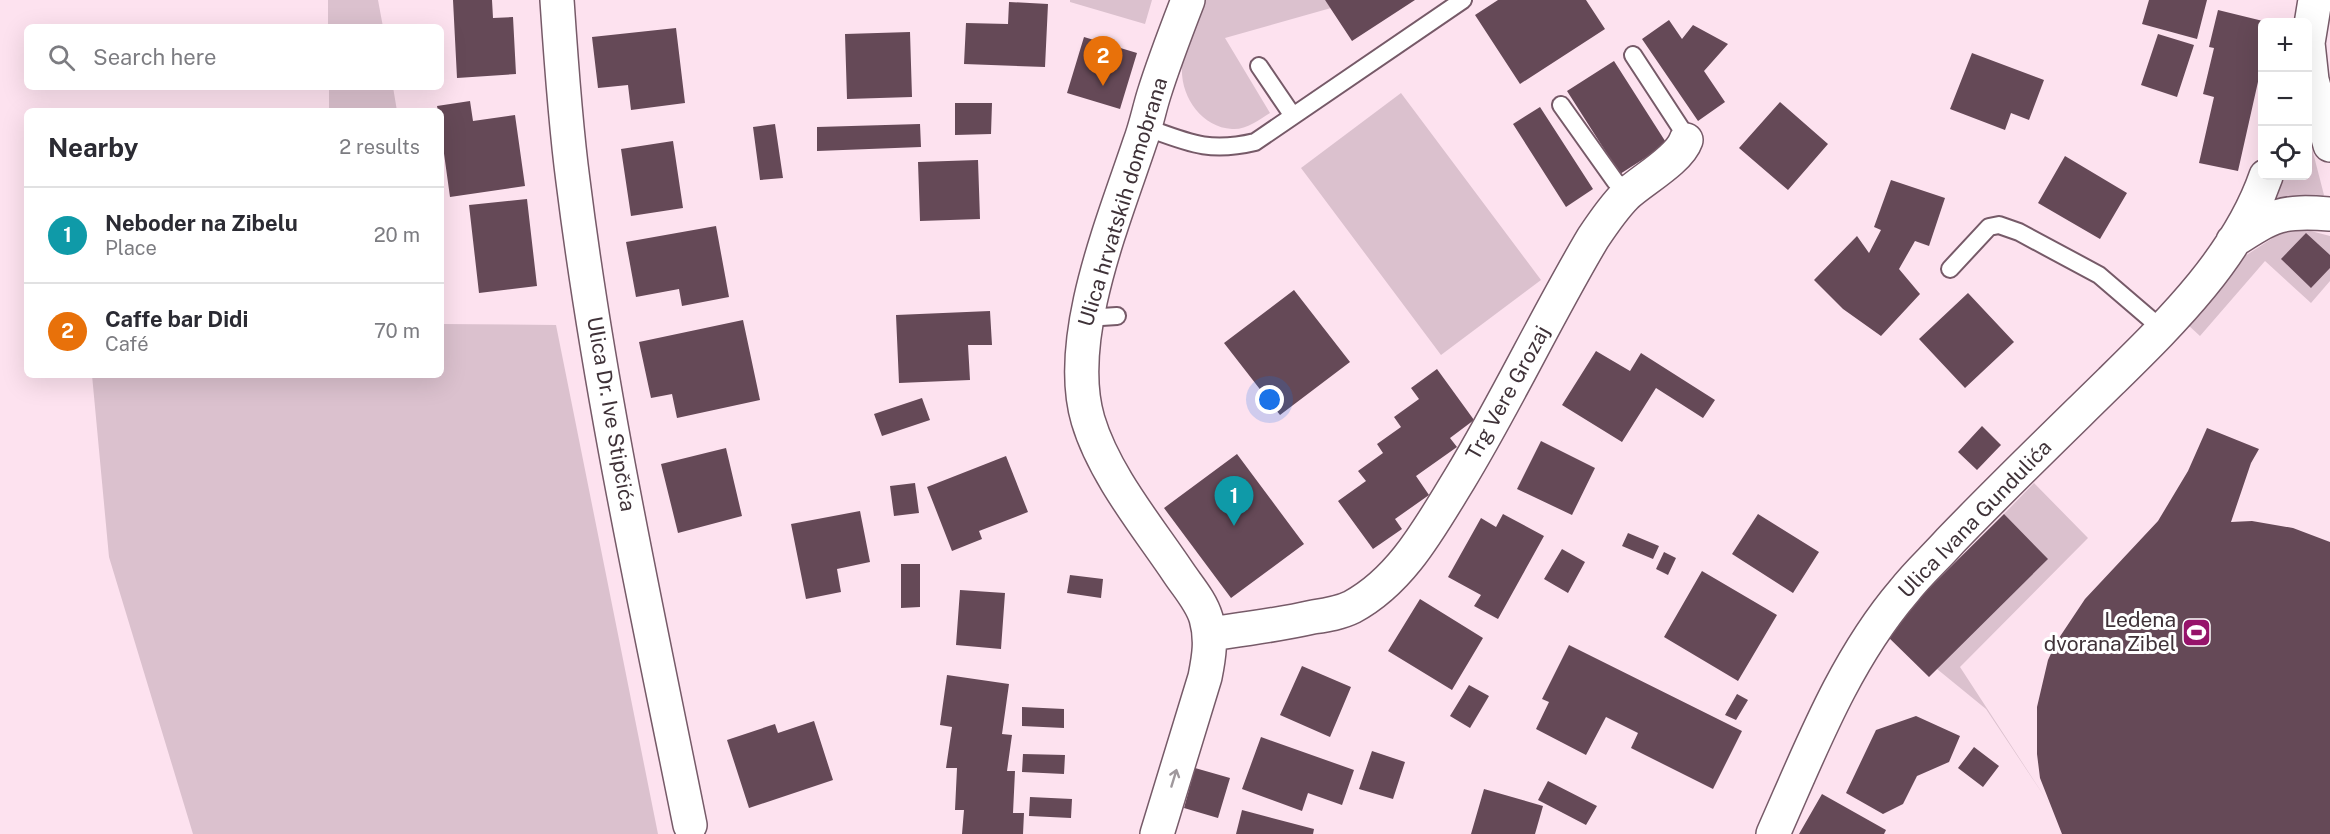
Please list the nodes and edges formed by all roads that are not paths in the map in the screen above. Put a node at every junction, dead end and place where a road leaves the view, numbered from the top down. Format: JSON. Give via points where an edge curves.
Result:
{"nodes":[{"id":1,"x":557,"y":0,"type":"edge"},
{"id":2,"x":1188,"y":0,"type":"edge"},
{"id":3,"x":1463,"y":0,"type":"edge"},
{"id":4,"x":2315,"y":0,"type":"edge"},
{"id":5,"x":2312,"y":19,"type":"edge"},
{"id":6,"x":1633,"y":55,"type":"dead end"},
{"id":7,"x":1259,"y":66,"type":"dead end"},
{"id":8,"x":2311,"y":72,"type":"edge"},
{"id":9,"x":1561,"y":105,"type":"dead end"},
{"id":10,"x":1293,"y":116,"type":"junction"},
{"id":11,"x":1145,"y":127,"type":"junction"},
{"id":12,"x":1686,"y":140,"type":"joint"},
{"id":13,"x":2330,"y":145,"type":"edge"},
{"id":14,"x":2264,"y":180,"type":"edge"},
{"id":15,"x":1628,"y":193,"type":"junction"},
{"id":16,"x":2330,"y":214,"type":"edge"},
{"id":17,"x":2232,"y":242,"type":"junction"},
{"id":18,"x":1950,"y":268,"type":"dead end"},
{"id":19,"x":2162,"y":329,"type":"junction"},
{"id":20,"x":1210,"y":634,"type":"junction"},
{"id":21,"x":690,"y":825,"type":"dead end"},
{"id":22,"x":1157,"y":834,"type":"edge"},
{"id":23,"x":1773,"y":834,"type":"edge"}],
"edges":[{"from":1,"to":21,"type":"street","name":"Ulica Dr. Ive Stipčića","via":[[572,180],[591,306]]},
{"from":2,"to":11,"type":"street","name":"Ulica hrvatskih domobrana"},
{"from":3,"to":10,"type":"lane"},
{"from":4,"to":5,"type":"street"},
{"from":6,"to":12,"type":"lane","name":"Trg Vere Grozaj"},
{"from":7,"to":10,"type":"lane"},
{"from":8,"to":13,"type":"street"},
{"from":9,"to":15,"type":"lane","via":[[1615,181]]},
{"from":10,"to":11,"type":"lane","via":[[1255,142],[1233,147],[1194,145]]},
{"from":11,"to":20,"type":"street","name":"Ulica hrvatskih domobrana","via":[[1112,228],[1102,317],[1082,367],[1082,390],[1088,419],[1102,429],[1122,489],[1200,603]]},
{"from":12,"to":15,"type":"street","name":"Trg Vere Grozaj","via":[[1679,152]]},
{"from":14,"to":17,"type":"street","name":"Ulica Ivana Gundulića"},
{"from":15,"to":20,"type":"street","name":"Trg Vere Grozaj","via":[[1594,238],[1466,468],[1395,575],[1349,608],[1280,624]]},
{"from":16,"to":17,"type":"street","name":"Ulica Ivana Gundulića","via":[[2296,212],[2276,216]]},
{"from":17,"to":19,"type":"street","name":"Ulica Ivana Gundulića"},
{"from":18,"to":19,"type":"lane","via":[[1989,227],[1999,225],[2098,275]]},
{"from":19,"to":23,"type":"street","name":"Ulica Ivana Gundulića","via":[[1974,516],[1891,606],[1836,696]]},
{"from":22,"to":20,"type":"street","name":"Ulica hrvatskih domobrana","one_way":true,"via":[[1205,677]]}]}
